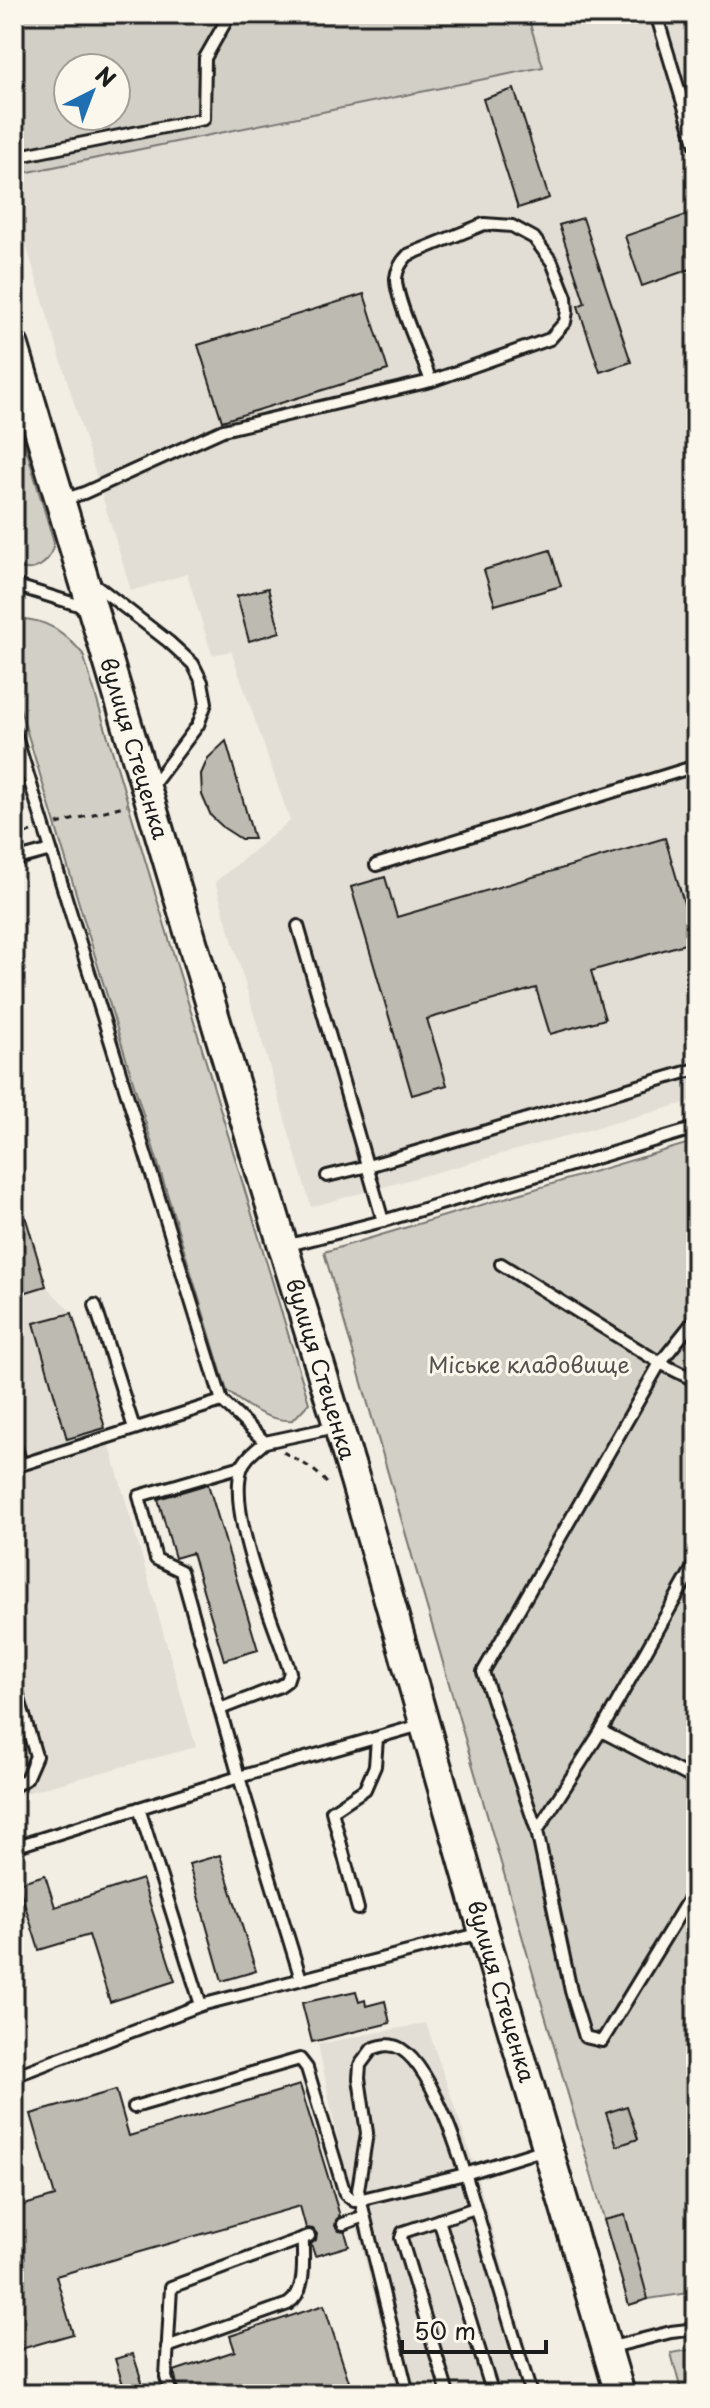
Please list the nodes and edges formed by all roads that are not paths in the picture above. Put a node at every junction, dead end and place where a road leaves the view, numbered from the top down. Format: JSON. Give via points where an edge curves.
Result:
{"nodes":[{"id":1,"x":230,"y":14,"type":"edge"},
{"id":2,"x":656,"y":14,"type":"edge"},
{"id":3,"x":696,"y":146,"type":"edge"},
{"id":4,"x":14,"y":157,"type":"edge"},
{"id":5,"x":14,"y":346,"type":"edge"},
{"id":6,"x":431,"y":381,"type":"junction"},
{"id":7,"x":60,"y":500,"type":"junction"},
{"id":8,"x":83,"y":576,"type":"junction"},
{"id":9,"x":14,"y":585,"type":"edge"},
{"id":10,"x":93,"y":610,"type":"junction"},
{"id":11,"x":15,"y":735,"type":"edge"},
{"id":12,"x":696,"y":766,"type":"edge"},
{"id":13,"x":138,"y":798,"type":"junction"},
{"id":14,"x":51,"y":850,"type":"junction"},
{"id":15,"x":14,"y":860,"type":"edge"},
{"id":16,"x":376,"y":865,"type":"dead end"},
{"id":17,"x":298,"y":926,"type":"dead end"},
{"id":18,"x":696,"y":1069,"type":"edge"},
{"id":19,"x":696,"y":1128,"type":"edge"},
{"id":20,"x":368,"y":1166,"type":"junction"},
{"id":21,"x":327,"y":1176,"type":"dead end"},
{"id":22,"x":383,"y":1221,"type":"junction"},
{"id":23,"x":283,"y":1246,"type":"junction"},
{"id":24,"x":501,"y":1264,"type":"dead end"},
{"id":25,"x":95,"y":1305,"type":"dead end"},
{"id":26,"x":696,"y":1318,"type":"edge"},
{"id":27,"x":660,"y":1363,"type":"junction"},
{"id":28,"x":696,"y":1381,"type":"edge"},
{"id":29,"x":222,"y":1401,"type":"junction"},
{"id":30,"x":338,"y":1426,"type":"junction"},
{"id":31,"x":134,"y":1428,"type":"junction"},
{"id":32,"x":14,"y":1441,"type":"edge"},
{"id":33,"x":265,"y":1442,"type":"junction"},
{"id":34,"x":18,"y":1465,"type":"edge"},
{"id":35,"x":242,"y":1466,"type":"junction"},
{"id":36,"x":696,"y":1562,"type":"edge"},
{"id":37,"x":14,"y":1682,"type":"edge"},
{"id":38,"x":220,"y":1709,"type":"junction"},
{"id":39,"x":426,"y":1724,"type":"junction"},
{"id":40,"x":601,"y":1731,"type":"junction"},
{"id":41,"x":377,"y":1738,"type":"junction"},
{"id":42,"x":239,"y":1777,"type":"junction"},
{"id":43,"x":696,"y":1780,"type":"edge"},
{"id":44,"x":14,"y":1786,"type":"edge"},
{"id":45,"x":139,"y":1808,"type":"junction"},
{"id":46,"x":537,"y":1831,"type":"junction"},
{"id":47,"x":14,"y":1847,"type":"edge"},
{"id":48,"x":696,"y":1887,"type":"edge"},
{"id":49,"x":358,"y":1909,"type":"dead end"},
{"id":50,"x":484,"y":1933,"type":"junction"},
{"id":51,"x":301,"y":1979,"type":"junction"},
{"id":52,"x":201,"y":2005,"type":"junction"},
{"id":53,"x":14,"y":2076,"type":"edge"},
{"id":54,"x":134,"y":2107,"type":"dead end"},
{"id":55,"x":547,"y":2148,"type":"junction"},
{"id":56,"x":465,"y":2174,"type":"junction"},
{"id":57,"x":360,"y":2201,"type":"junction"},
{"id":58,"x":475,"y":2208,"type":"junction"},
{"id":59,"x":364,"y":2216,"type":"junction"},
{"id":60,"x":439,"y":2220,"type":"junction"},
{"id":61,"x":343,"y":2224,"type":"dead end"},
{"id":62,"x":696,"y":2329,"type":"edge"},
{"id":63,"x":167,"y":2347,"type":"junction"},
{"id":64,"x":607,"y":2349,"type":"junction"},
{"id":65,"x":171,"y":2394,"type":"edge"},
{"id":66,"x":408,"y":2394,"type":"edge"},
{"id":67,"x":448,"y":2394,"type":"edge"},
{"id":68,"x":493,"y":2394,"type":"edge"},
{"id":69,"x":531,"y":2394,"type":"edge"},
{"id":70,"x":620,"y":2394,"type":"edge"}],
"edges":[{"from":1,"to":4,"type":"lane","via":[[205,58],[204,119]]},
{"from":2,"to":3,"type":"lane"},
{"from":5,"to":7,"type":"main road","name":"вулиця Стеценка"},
{"from":6,"to":6,"type":"lane","via":[[550,339],[560,330],[566,297],[552,262],[534,238],[512,226],[484,224],[401,261],[396,278],[401,302]]},
{"from":6,"to":7,"type":"lane","via":[[223,430]]},
{"from":7,"to":8,"type":"main road","name":"вулиця Стеценка"},
{"from":8,"to":10,"type":"main road","name":"вулиця Стеценка"},
{"from":8,"to":13,"type":"lane","via":[[169,642],[193,664],[202,682],[206,703],[198,725]]},
{"from":9,"to":10,"type":"lane"},
{"from":10,"to":13,"type":"main road","name":"вулиця Стеценка"},
{"from":11,"to":14,"type":"lane"},
{"from":12,"to":16,"type":"lane"},
{"from":13,"to":23,"type":"main road","name":"вулиця Стеценка"},
{"from":14,"to":15,"type":"lane"},
{"from":14,"to":29,"type":"lane"},
{"from":17,"to":20,"type":"lane"},
{"from":18,"to":20,"type":"lane"},
{"from":19,"to":22,"type":"lane"},
{"from":20,"to":21,"type":"lane"},
{"from":20,"to":22,"type":"lane"},
{"from":22,"to":23,"type":"lane"},
{"from":23,"to":30,"type":"main road","name":"вулиця Стеценка"},
{"from":24,"to":27,"type":"lane"},
{"from":25,"to":31,"type":"lane"},
{"from":26,"to":27,"type":"lane"},
{"from":27,"to":28,"type":"lane"},
{"from":27,"to":46,"type":"lane","via":[[483,1672]]},
{"from":29,"to":31,"type":"lane"},
{"from":29,"to":33,"type":"lane"},
{"from":30,"to":33,"type":"lane"},
{"from":30,"to":39,"type":"main road","name":"вулиця Стеценка"},
{"from":31,"to":34,"type":"lane"},
{"from":32,"to":34,"type":"lane"},
{"from":33,"to":35,"type":"lane"},
{"from":35,"to":38,"type":"lane","via":[[238,1490],[243,1531],[290,1672],[280,1686]]},
{"from":35,"to":38,"type":"lane","via":[[139,1496],[156,1559],[181,1571]]},
{"from":36,"to":40,"type":"lane"},
{"from":37,"to":44,"type":"lane","via":[[36,1756],[26,1779]]},
{"from":38,"to":42,"type":"lane"},
{"from":39,"to":41,"type":"lane"},
{"from":39,"to":50,"type":"main road","name":"вулиця Стеценка"},
{"from":40,"to":43,"type":"lane"},
{"from":40,"to":46,"type":"lane"},
{"from":41,"to":42,"type":"lane"},
{"from":41,"to":49,"type":"lane","via":[[375,1766],[365,1789],[332,1811]]},
{"from":42,"to":45,"type":"lane"},
{"from":42,"to":51,"type":"lane"},
{"from":45,"to":47,"type":"lane"},
{"from":45,"to":52,"type":"lane"},
{"from":46,"to":48,"type":"lane","via":[[585,2037],[602,2041]]},
{"from":50,"to":51,"type":"lane"},
{"from":50,"to":55,"type":"main road","name":"вулиця Стеценка"},
{"from":51,"to":52,"type":"lane"},
{"from":52,"to":53,"type":"lane"},
{"from":54,"to":57,"type":"lane","via":[[300,2059],[345,2194]]},
{"from":55,"to":56,"type":"lane"},
{"from":55,"to":64,"type":"main road","name":"вулиця Стеценка"},
{"from":56,"to":57,"type":"lane"},
{"from":56,"to":57,"type":"lane","via":[[444,2113],[425,2078],[401,2049],[381,2046],[360,2065],[367,2133]]},
{"from":56,"to":58,"type":"lane"},
{"from":57,"to":59,"type":"lane"},
{"from":58,"to":60,"type":"lane"},
{"from":58,"to":69,"type":"lane"},
{"from":59,"to":61,"type":"lane"},
{"from":59,"to":66,"type":"lane"},
{"from":60,"to":67,"type":"lane","via":[[403,2232],[401,2238]]},
{"from":60,"to":68,"type":"lane"},
{"from":62,"to":64,"type":"lane"},
{"from":63,"to":63,"type":"lane","via":[[295,2299],[302,2284],[306,2237],[171,2287]]},
{"from":63,"to":65,"type":"lane"},
{"from":64,"to":70,"type":"main road","name":"вулиця Стеценка"}]}
